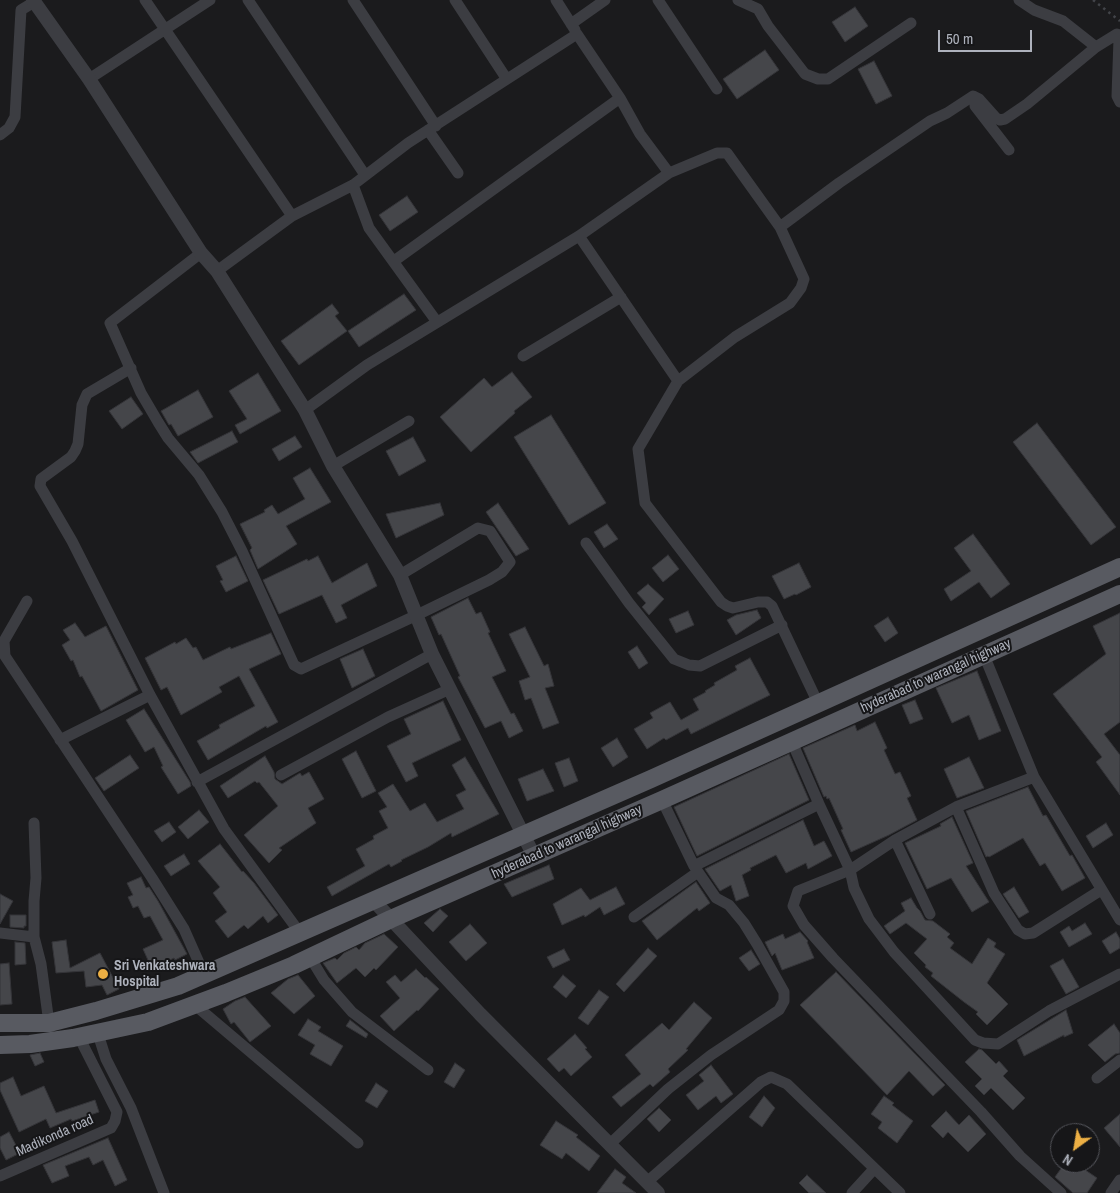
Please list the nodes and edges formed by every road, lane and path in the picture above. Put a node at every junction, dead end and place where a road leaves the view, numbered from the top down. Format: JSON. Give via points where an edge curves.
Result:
{"nodes":[{"id":1,"x":145,"y":0,"type":"edge"},
{"id":2,"x":210,"y":0,"type":"edge"},
{"id":3,"x":248,"y":0,"type":"edge"},
{"id":4,"x":352,"y":0,"type":"edge"},
{"id":5,"x":455,"y":0,"type":"edge"},
{"id":6,"x":556,"y":0,"type":"edge"},
{"id":7,"x":605,"y":0,"type":"edge"},
{"id":8,"x":658,"y":0,"type":"edge"},
{"id":9,"x":738,"y":0,"type":"edge"},
{"id":10,"x":1019,"y":0,"type":"edge"},
{"id":11,"x":1092,"y":0,"type":"edge"},
{"id":12,"x":33,"y":1,"type":"edge"},
{"id":13,"x":755,"y":4,"type":"edge"},
{"id":14,"x":1120,"y":21,"type":"edge"},
{"id":15,"x":911,"y":23,"type":"dead end"},
{"id":16,"x":574,"y":29,"type":"junction"},
{"id":17,"x":165,"y":30,"type":"junction"},
{"id":18,"x":1096,"y":47,"type":"junction"},
{"id":19,"x":506,"y":78,"type":"junction"},
{"id":20,"x":90,"y":79,"type":"junction"},
{"id":21,"x":717,"y":89,"type":"dead end"},
{"id":22,"x":620,"y":98,"type":"junction"},
{"id":23,"x":970,"y":99,"type":"junction"},
{"id":24,"x":1120,"y":102,"type":"edge"},
{"id":25,"x":432,"y":128,"type":"junction"},
{"id":26,"x":0,"y":135,"type":"edge"},
{"id":27,"x":1009,"y":150,"type":"dead end"},
{"id":28,"x":458,"y":173,"type":"dead end"},
{"id":29,"x":669,"y":173,"type":"junction"},
{"id":30,"x":365,"y":175,"type":"junction"},
{"id":31,"x":354,"y":185,"type":"junction"},
{"id":32,"x":292,"y":216,"type":"junction"},
{"id":33,"x":780,"y":227,"type":"junction"},
{"id":34,"x":579,"y":236,"type":"junction"},
{"id":35,"x":201,"y":252,"type":"junction"},
{"id":36,"x":394,"y":261,"type":"junction"},
{"id":37,"x":217,"y":272,"type":"junction"},
{"id":38,"x":620,"y":297,"type":"junction"},
{"id":39,"x":437,"y":322,"type":"junction"},
{"id":40,"x":523,"y":356,"type":"dead end"},
{"id":41,"x":131,"y":368,"type":"junction"},
{"id":42,"x":678,"y":381,"type":"junction"},
{"id":43,"x":305,"y":410,"type":"junction"},
{"id":44,"x":409,"y":421,"type":"dead end"},
{"id":45,"x":334,"y":466,"type":"junction"},
{"id":46,"x":586,"y":543,"type":"dead end"},
{"id":47,"x":1120,"y":567,"type":"edge"},
{"id":48,"x":400,"y":575,"type":"junction"},
{"id":49,"x":1120,"y":594,"type":"edge"},
{"id":50,"x":26,"y":601,"type":"dead end"},
{"id":51,"x":417,"y":616,"type":"junction"},
{"id":52,"x":782,"y":625,"type":"junction"},
{"id":53,"x":432,"y":654,"type":"junction"},
{"id":54,"x":984,"y":655,"type":"junction"},
{"id":55,"x":450,"y":689,"type":"junction"},
{"id":56,"x":150,"y":695,"type":"junction"},
{"id":57,"x":818,"y":703,"type":"junction"},
{"id":58,"x":60,"y":740,"type":"junction"},
{"id":59,"x":792,"y":742,"type":"junction"},
{"id":60,"x":281,"y":775,"type":"dead end"},
{"id":61,"x":1034,"y":777,"type":"junction"},
{"id":62,"x":197,"y":782,"type":"junction"},
{"id":63,"x":662,"y":800,"type":"junction"},
{"id":64,"x":819,"y":804,"type":"junction"},
{"id":65,"x":956,"y":807,"type":"junction"},
{"id":66,"x":34,"y":823,"type":"dead end"},
{"id":67,"x":523,"y":835,"type":"junction"},
{"id":68,"x":895,"y":840,"type":"junction"},
{"id":69,"x":534,"y":856,"type":"junction"},
{"id":70,"x":696,"y":869,"type":"junction"},
{"id":71,"x":850,"y":870,"type":"junction"},
{"id":72,"x":1101,"y":890,"type":"junction"},
{"id":73,"x":374,"y":901,"type":"junction"},
{"id":74,"x":930,"y":914,"type":"dead end"},
{"id":75,"x":634,"y":916,"type":"dead end"},
{"id":76,"x":391,"y":919,"type":"junction"},
{"id":77,"x":1120,"y":920,"type":"edge"},
{"id":78,"x":300,"y":932,"type":"junction"},
{"id":79,"x":0,"y":933,"type":"edge"},
{"id":80,"x":34,"y":936,"type":"junction"},
{"id":81,"x":310,"y":957,"type":"junction"},
{"id":82,"x":204,"y":974,"type":"junction"},
{"id":83,"x":1120,"y":974,"type":"edge"},
{"id":84,"x":195,"y":1005,"type":"junction"},
{"id":85,"x":0,"y":1023,"type":"edge"},
{"id":86,"x":49,"y":1023,"type":"junction"},
{"id":87,"x":98,"y":1034,"type":"junction"},
{"id":88,"x":79,"y":1037,"type":"junction"},
{"id":89,"x":0,"y":1044,"type":"edge"},
{"id":90,"x":1120,"y":1060,"type":"edge"},
{"id":91,"x":428,"y":1070,"type":"dead end"},
{"id":92,"x":1097,"y":1078,"type":"dead end"},
{"id":93,"x":358,"y":1143,"type":"dead end"},
{"id":94,"x":610,"y":1144,"type":"junction"},
{"id":95,"x":874,"y":1169,"type":"junction"},
{"id":96,"x":0,"y":1176,"type":"edge"},
{"id":97,"x":1120,"y":1180,"type":"edge"},
{"id":98,"x":647,"y":1182,"type":"junction"},
{"id":99,"x":164,"y":1193,"type":"edge"},
{"id":100,"x":658,"y":1193,"type":"edge"},
{"id":101,"x":852,"y":1193,"type":"edge"},
{"id":102,"x":900,"y":1193,"type":"edge"},
{"id":103,"x":1061,"y":1193,"type":"edge"},
{"id":104,"x":1111,"y":1193,"type":"edge"}],
"edges":[{"from":1,"to":17,"type":"street"},
{"from":2,"to":17,"type":"street"},
{"from":3,"to":30,"type":"street"},
{"from":4,"to":25,"type":"street"},
{"from":5,"to":19,"type":"street"},
{"from":6,"to":16,"type":"street"},
{"from":7,"to":16,"type":"street"},
{"from":8,"to":21,"type":"street"},
{"from":9,"to":13,"type":"street"},
{"from":10,"to":18,"type":"street","via":[[1034,10],[1063,21]]},
{"from":11,"to":14,"type":"path"},
{"from":12,"to":20,"type":"street"},
{"from":12,"to":26,"type":"street","via":[[21,10],[15,117]]},
{"from":13,"to":15,"type":"street","via":[[805,74],[818,79],[828,78]]},
{"from":16,"to":19,"type":"street","via":[[529,65]]},
{"from":16,"to":22,"type":"street"},
{"from":17,"to":20,"type":"street"},
{"from":17,"to":32,"type":"street"},
{"from":18,"to":23,"type":"street","via":[[1005,119],[996,118],[979,99],[973,96]]},
{"from":18,"to":24,"type":"street","via":[[1117,34],[1117,96]]},
{"from":19,"to":25,"type":"street"},
{"from":20,"to":35,"type":"street"},
{"from":22,"to":29,"type":"street","via":[[640,134]]},
{"from":22,"to":36,"type":"street"},
{"from":23,"to":27,"type":"street"},
{"from":23,"to":33,"type":"street","via":[[861,168]]},
{"from":25,"to":28,"type":"street"},
{"from":25,"to":30,"type":"street"},
{"from":29,"to":33,"type":"street","via":[[718,153],[727,153]]},
{"from":29,"to":34,"type":"street"},
{"from":30,"to":31,"type":"street"},
{"from":31,"to":32,"type":"street"},
{"from":31,"to":36,"type":"street","via":[[369,228]]},
{"from":32,"to":37,"type":"street"},
{"from":33,"to":42,"type":"street","via":[[804,279],[801,288],[790,303],[736,337]]},
{"from":34,"to":38,"type":"street"},
{"from":34,"to":39,"type":"street"},
{"from":35,"to":37,"type":"street"},
{"from":35,"to":41,"type":"street","via":[[110,323]]},
{"from":36,"to":39,"type":"street"},
{"from":37,"to":43,"type":"street"},
{"from":38,"to":40,"type":"street"},
{"from":38,"to":42,"type":"street"},
{"from":39,"to":43,"type":"street","via":[[366,365]]},
{"from":41,"to":51,"type":"street","via":[[141,393],[168,438],[199,475],[222,512],[296,667],[301,669]]},
{"from":41,"to":56,"type":"street","via":[[87,394],[82,405],[75,451],[41,479],[40,486],[72,541]]},
{"from":42,"to":52,"type":"street","via":[[638,449],[645,503],[721,602],[733,608],[767,602]]},
{"from":43,"to":45,"type":"street"},
{"from":44,"to":45,"type":"street"},
{"from":45,"to":48,"type":"street"},
{"from":46,"to":52,"type":"street","via":[[674,659],[700,666]]},
{"from":47,"to":57,"type":"main road"},
{"from":48,"to":51,"type":"street"},
{"from":48,"to":51,"type":"street","via":[[478,528],[490,531],[510,562],[489,580]]},
{"from":49,"to":54,"type":"main road","name":"hyderabad to warangal highway"},
{"from":50,"to":58,"type":"street","via":[[4,642],[5,656]]},
{"from":51,"to":53,"type":"street"},
{"from":52,"to":57,"type":"street"},
{"from":53,"to":55,"type":"street"},
{"from":53,"to":62,"type":"street"},
{"from":54,"to":59,"type":"main road","name":"hyderabad to warangal highway"},
{"from":54,"to":61,"type":"street"},
{"from":55,"to":60,"type":"street","via":[[388,717]]},
{"from":55,"to":67,"type":"street"},
{"from":56,"to":58,"type":"street"},
{"from":56,"to":62,"type":"street"},
{"from":57,"to":67,"type":"main road"},
{"from":58,"to":82,"type":"street","via":[[180,922]]},
{"from":59,"to":63,"type":"main road","name":"hyderabad to warangal highway"},
{"from":59,"to":64,"type":"street"},
{"from":61,"to":65,"type":"street"},
{"from":61,"to":72,"type":"street"},
{"from":62,"to":78,"type":"street","via":[[224,829]]},
{"from":63,"to":69,"type":"main road","name":"hyderabad to warangal highway"},
{"from":63,"to":70,"type":"street"},
{"from":64,"to":70,"type":"street"},
{"from":64,"to":71,"type":"street"},
{"from":65,"to":68,"type":"street"},
{"from":65,"to":72,"type":"street","via":[[994,894],[1018,930],[1033,933]]},
{"from":66,"to":80,"type":"street"},
{"from":67,"to":69,"type":"street"},
{"from":67,"to":73,"type":"main road"},
{"from":68,"to":71,"type":"street"},
{"from":68,"to":74,"type":"street"},
{"from":69,"to":76,"type":"main road","name":"hyderabad to warangal highway"},
{"from":70,"to":75,"type":"street"},
{"from":70,"to":94,"type":"street","via":[[716,898],[729,904],[744,923],[784,992],[784,1001],[779,1010],[711,1055],[668,1089]]},
{"from":71,"to":83,"type":"street","via":[[854,888],[869,919],[894,952],[975,1040],[998,1044],[1049,1011]]},
{"from":71,"to":103,"type":"street","via":[[798,891],[793,906],[804,925],[1020,1156]]},
{"from":72,"to":77,"type":"street"},
{"from":73,"to":76,"type":"street"},
{"from":73,"to":78,"type":"main road"},
{"from":76,"to":81,"type":"main road","name":"hyderabad to warangal highway"},
{"from":76,"to":94,"type":"street"},
{"from":78,"to":82,"type":"main road"},
{"from":79,"to":80,"type":"street"},
{"from":80,"to":86,"type":"street"},
{"from":81,"to":84,"type":"main road","name":"hyderabad to warangal highway"},
{"from":81,"to":91,"type":"street","via":[[324,980],[352,1012]]},
{"from":82,"to":86,"type":"main road","via":[[178,986]]},
{"from":84,"to":87,"type":"main road","name":"hyderabad to warangal highway","via":[[148,1022]]},
{"from":84,"to":93,"type":"street"},
{"from":85,"to":86,"type":"main road"},
{"from":87,"to":88,"type":"main road","name":"hyderabad to warangal highway"},
{"from":87,"to":99,"type":"street"},
{"from":88,"to":89,"type":"main road","name":"hyderabad to warangal highway","via":[[30,1044]]},
{"from":88,"to":96,"type":"street","name":"Madikonda road","via":[[117,1112],[115,1121],[111,1128]]},
{"from":90,"to":92,"type":"street"},
{"from":94,"to":98,"type":"street"},
{"from":95,"to":98,"type":"street","via":[[787,1084],[771,1077],[761,1082]]},
{"from":95,"to":101,"type":"street"},
{"from":95,"to":102,"type":"street"},
{"from":97,"to":104,"type":"street"},
{"from":98,"to":100,"type":"street"}]}
